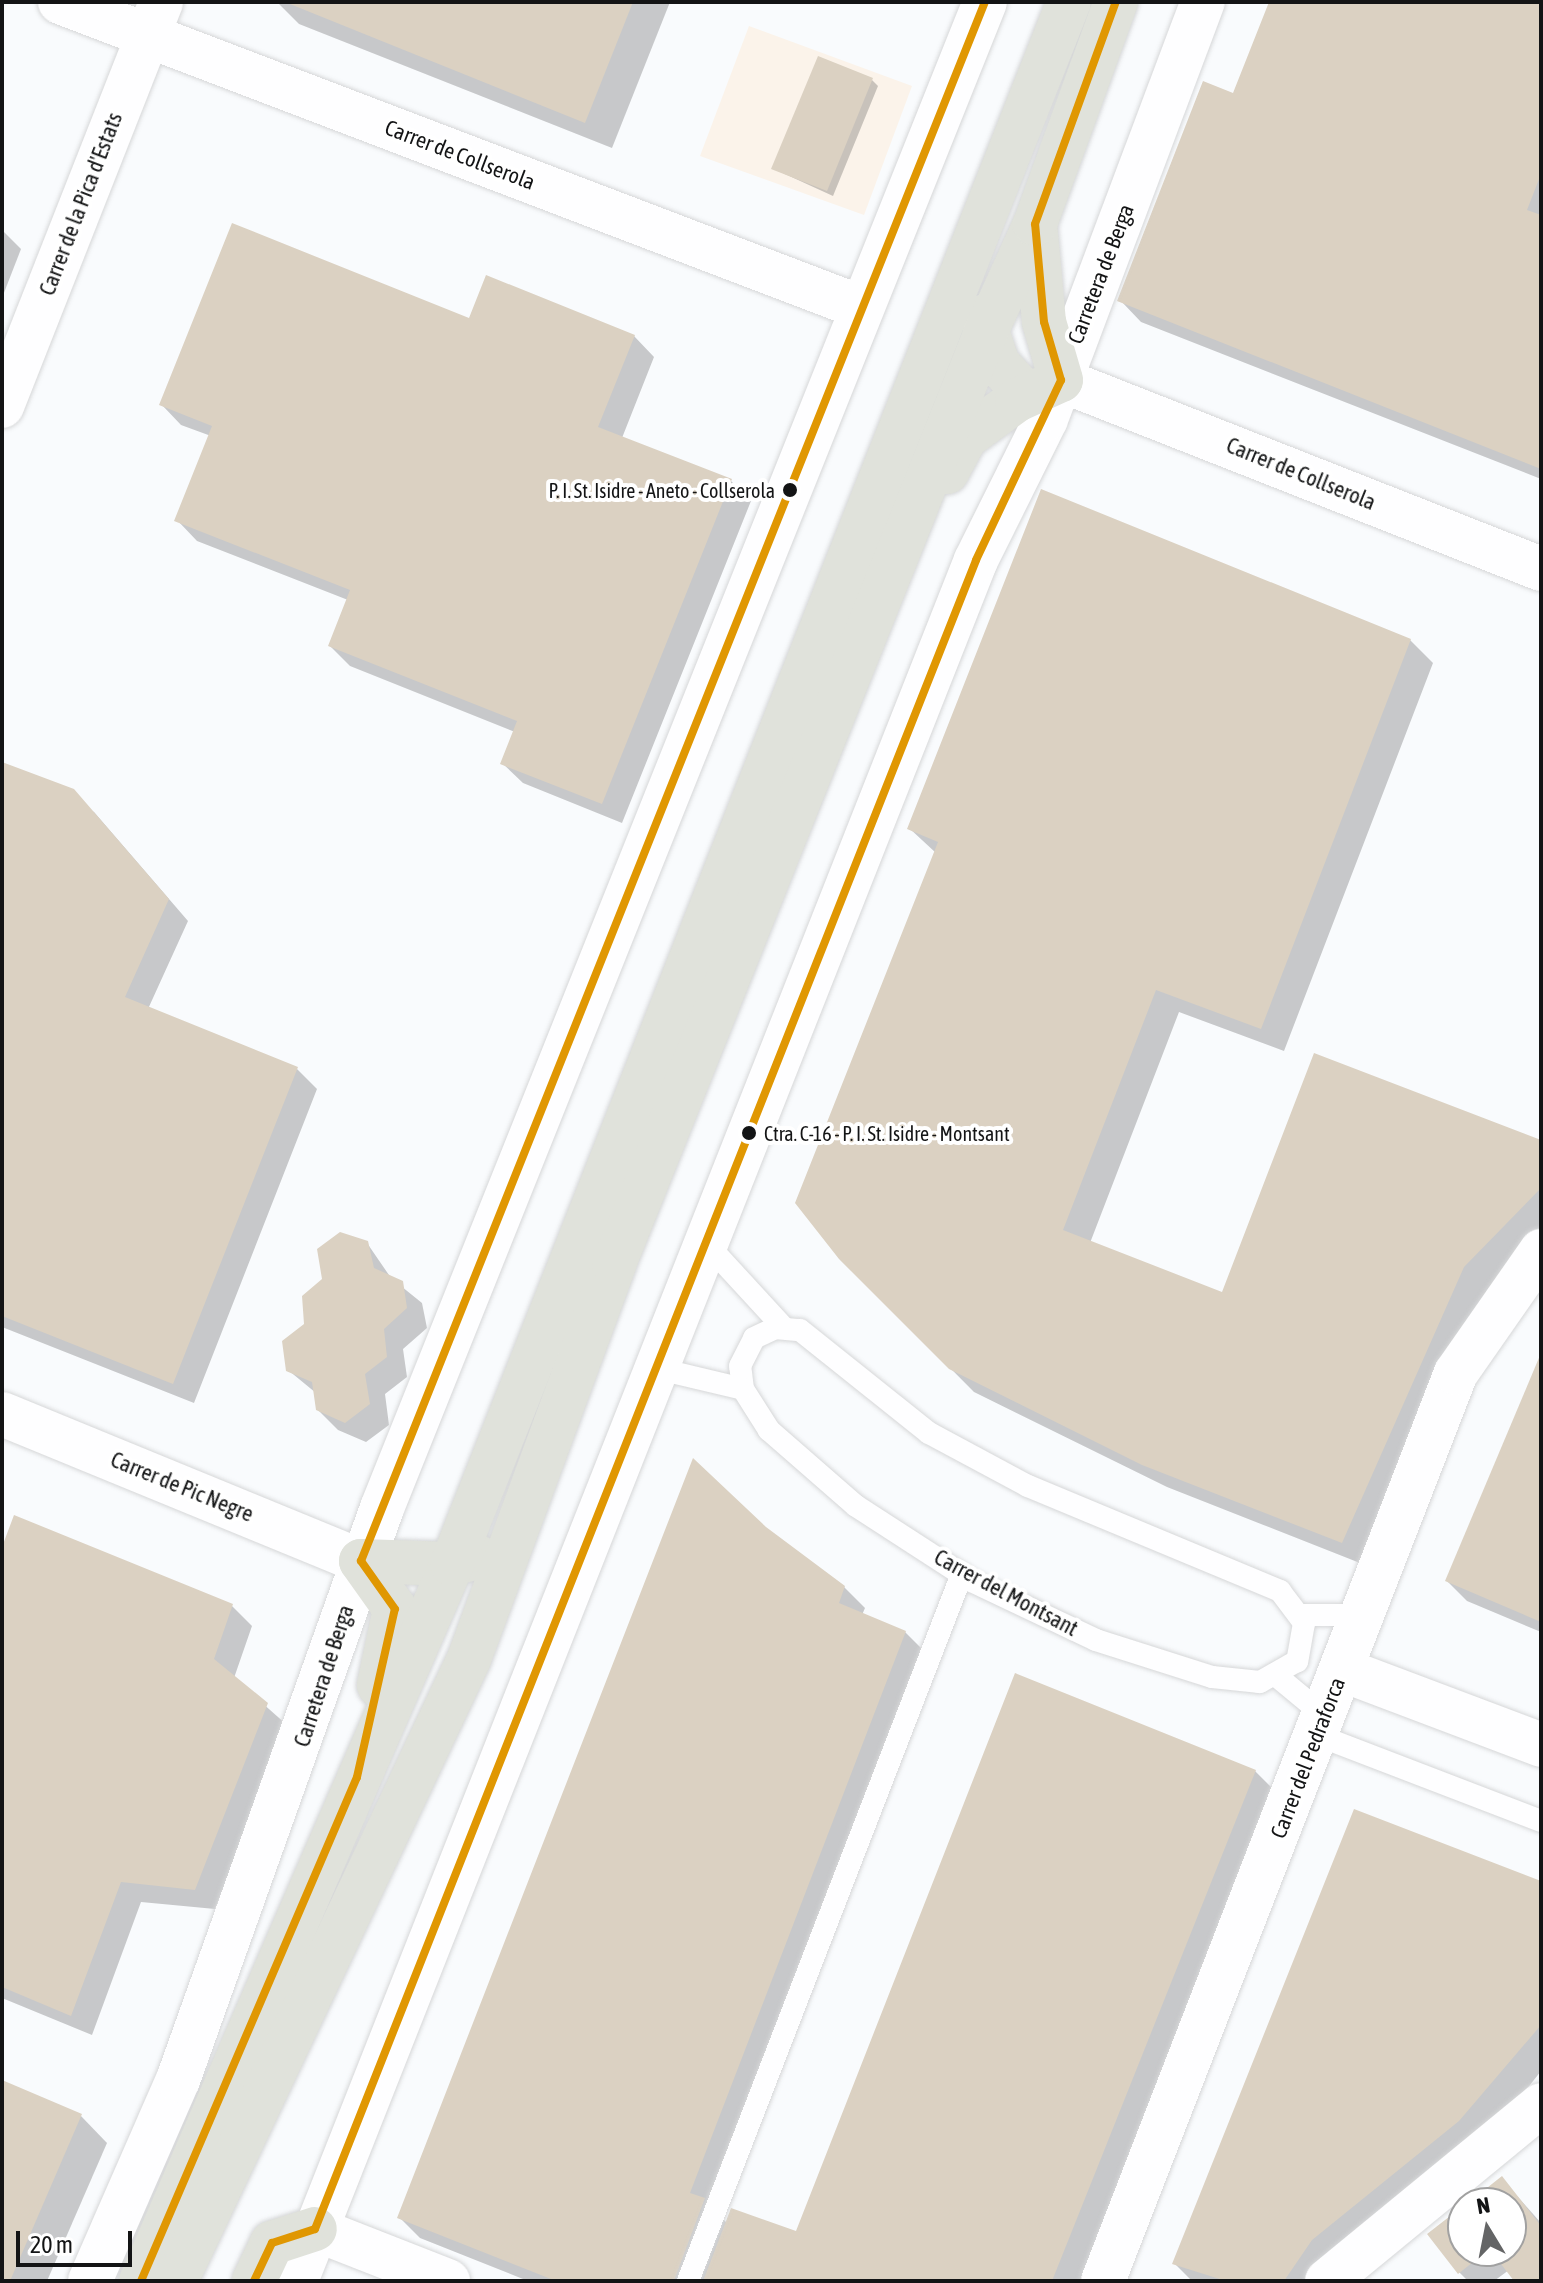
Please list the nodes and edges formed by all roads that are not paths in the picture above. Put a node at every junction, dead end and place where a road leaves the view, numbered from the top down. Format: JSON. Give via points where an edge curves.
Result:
{"nodes":[{"id":1,"x":60,"y":2,"type":"edge"},
{"id":2,"x":985,"y":2,"type":"edge"},
{"id":3,"x":1069,"y":2,"type":"edge"},
{"id":4,"x":1095,"y":2,"type":"edge"},
{"id":5,"x":1116,"y":2,"type":"edge"},
{"id":6,"x":1203,"y":2,"type":"edge"},
{"id":7,"x":154,"y":19,"type":"edge"},
{"id":8,"x":1035,"y":224,"type":"junction"},
{"id":9,"x":860,"y":307,"type":"junction"},
{"id":10,"x":1044,"y":322,"type":"junction"},
{"id":11,"x":986,"y":332,"type":"junction"},
{"id":12,"x":1044,"y":388,"type":"junction"},
{"id":13,"x":2,"y":406,"type":"edge"},
{"id":14,"x":907,"y":543,"type":"junction"},
{"id":15,"x":1541,"y":569,"type":"edge"},
{"id":16,"x":834,"y":600,"type":"junction"},
{"id":17,"x":704,"y":1241,"type":"junction"},
{"id":18,"x":1541,"y":1251,"type":"edge"},
{"id":19,"x":614,"y":1264,"type":"junction"},
{"id":20,"x":783,"y":1327,"type":"junction"},
{"id":21,"x":655,"y":1368,"type":"junction"},
{"id":22,"x":743,"y":1389,"type":"junction"},
{"id":23,"x":2,"y":1414,"type":"edge"},
{"id":24,"x":361,"y":1561,"type":"junction"},
{"id":25,"x":452,"y":1564,"type":"junction"},
{"id":26,"x":962,"y":1574,"type":"junction"},
{"id":27,"x":1301,"y":1615,"type":"junction"},
{"id":28,"x":1364,"y":1615,"type":"junction"},
{"id":29,"x":1343,"y":1670,"type":"junction"},
{"id":30,"x":1279,"y":1678,"type":"junction"},
{"id":31,"x":1321,"y":1726,"type":"junction"},
{"id":32,"x":1541,"y":1745,"type":"edge"},
{"id":33,"x":357,"y":1777,"type":"junction"},
{"id":34,"x":1541,"y":1821,"type":"edge"},
{"id":35,"x":272,"y":2078,"type":"junction"},
{"id":36,"x":1541,"y":2105,"type":"edge"},
{"id":37,"x":315,"y":2229,"type":"junction"},
{"id":38,"x":90,"y":2281,"type":"edge"},
{"id":39,"x":141,"y":2281,"type":"edge"},
{"id":40,"x":176,"y":2281,"type":"edge"},
{"id":41,"x":203,"y":2281,"type":"edge"},
{"id":42,"x":254,"y":2281,"type":"edge"},
{"id":43,"x":296,"y":2281,"type":"edge"},
{"id":44,"x":448,"y":2281,"type":"edge"},
{"id":45,"x":688,"y":2281,"type":"edge"},
{"id":46,"x":1103,"y":2281,"type":"edge"},
{"id":47,"x":1327,"y":2281,"type":"edge"}],
"edges":[{"from":1,"to":7,"type":"street","name":"Carrer de Collserola"},
{"from":2,"to":9,"type":"street","name":"Carretera de Berga"},
{"from":3,"to":16,"type":"main road"},
{"from":4,"to":11,"type":"main road","via":[[976,296]]},
{"from":5,"to":8,"type":"main road"},
{"from":6,"to":12,"type":"street","name":"Carretera de Berga"},
{"from":7,"to":9,"type":"street","name":"Carrer de Collserola"},
{"from":7,"to":13,"type":"street","name":"Carrer de la Pica d'Estats"},
{"from":8,"to":10,"type":"main road"},
{"from":8,"to":11,"type":"main road"},
{"from":9,"to":24,"type":"street","name":"Carretera de Berga"},
{"from":10,"to":11,"type":"main road"},
{"from":10,"to":12,"type":"main road"},
{"from":11,"to":12,"type":"main road","via":[[998,364]]},
{"from":11,"to":14,"type":"main road"},
{"from":11,"to":16,"type":"main road","via":[[956,339],[878,539]]},
{"from":12,"to":14,"type":"main road","via":[[966,437]]},
{"from":12,"to":15,"type":"street","name":"Carrer de Collserola"},
{"from":12,"to":17,"type":"street","name":"Carretera de Berga"},
{"from":14,"to":19,"type":"main road"},
{"from":16,"to":25,"type":"main road"},
{"from":17,"to":20,"type":"lane"},
{"from":17,"to":21,"type":"street","name":"Carretera de Berga"},
{"from":18,"to":28,"type":"street","name":"Carrer del Pedraforca","via":[[1456,1373]]},
{"from":19,"to":25,"type":"main road","via":[[564,1345],[482,1555]]},
{"from":19,"to":35,"type":"main road","via":[[469,1659]]},
{"from":20,"to":22,"type":"lane","via":[[749,1345],[740,1366]]},
{"from":20,"to":27,"type":"lane","via":[[800,1330],[929,1433],[1028,1486],[1280,1591]]},
{"from":21,"to":22,"type":"lane"},
{"from":21,"to":37,"type":"street","name":"Carretera de Berga"},
{"from":22,"to":26,"type":"lane","name":"Carrer del Montsant","via":[[769,1430],[804,1465]]},
{"from":23,"to":24,"type":"street","name":"Carrer de Pic Negre"},
{"from":24,"to":25,"type":"main road"},
{"from":24,"to":33,"type":"main road","via":[[395,1609]]},
{"from":24,"to":38,"type":"street","name":"Carretera de Berga","via":[[178,2080]]},
{"from":25,"to":33,"type":"main road"},
{"from":26,"to":30,"type":"lane","name":"Carrer del Montsant","via":[[1096,1640],[1212,1677]]},
{"from":26,"to":45,"type":"lane"},
{"from":27,"to":28,"type":"lane"},
{"from":27,"to":30,"type":"lane","via":[[1304,1647]]},
{"from":28,"to":29,"type":"street","name":"Carrer del Pedraforca"},
{"from":29,"to":31,"type":"street","name":"Carrer del Pedraforca"},
{"from":29,"to":32,"type":"street"},
{"from":30,"to":31,"type":"lane"},
{"from":31,"to":34,"type":"lane"},
{"from":31,"to":46,"type":"street","name":"Carrer del Pedraforca"},
{"from":33,"to":39,"type":"main road"},
{"from":35,"to":40,"type":"main road"},
{"from":35,"to":41,"type":"main road"},
{"from":36,"to":47,"type":"street"},
{"from":37,"to":42,"type":"main road","via":[[272,2243]]},
{"from":37,"to":43,"type":"street","name":"Carretera de Berga"},
{"from":37,"to":44,"type":"street"}]}
